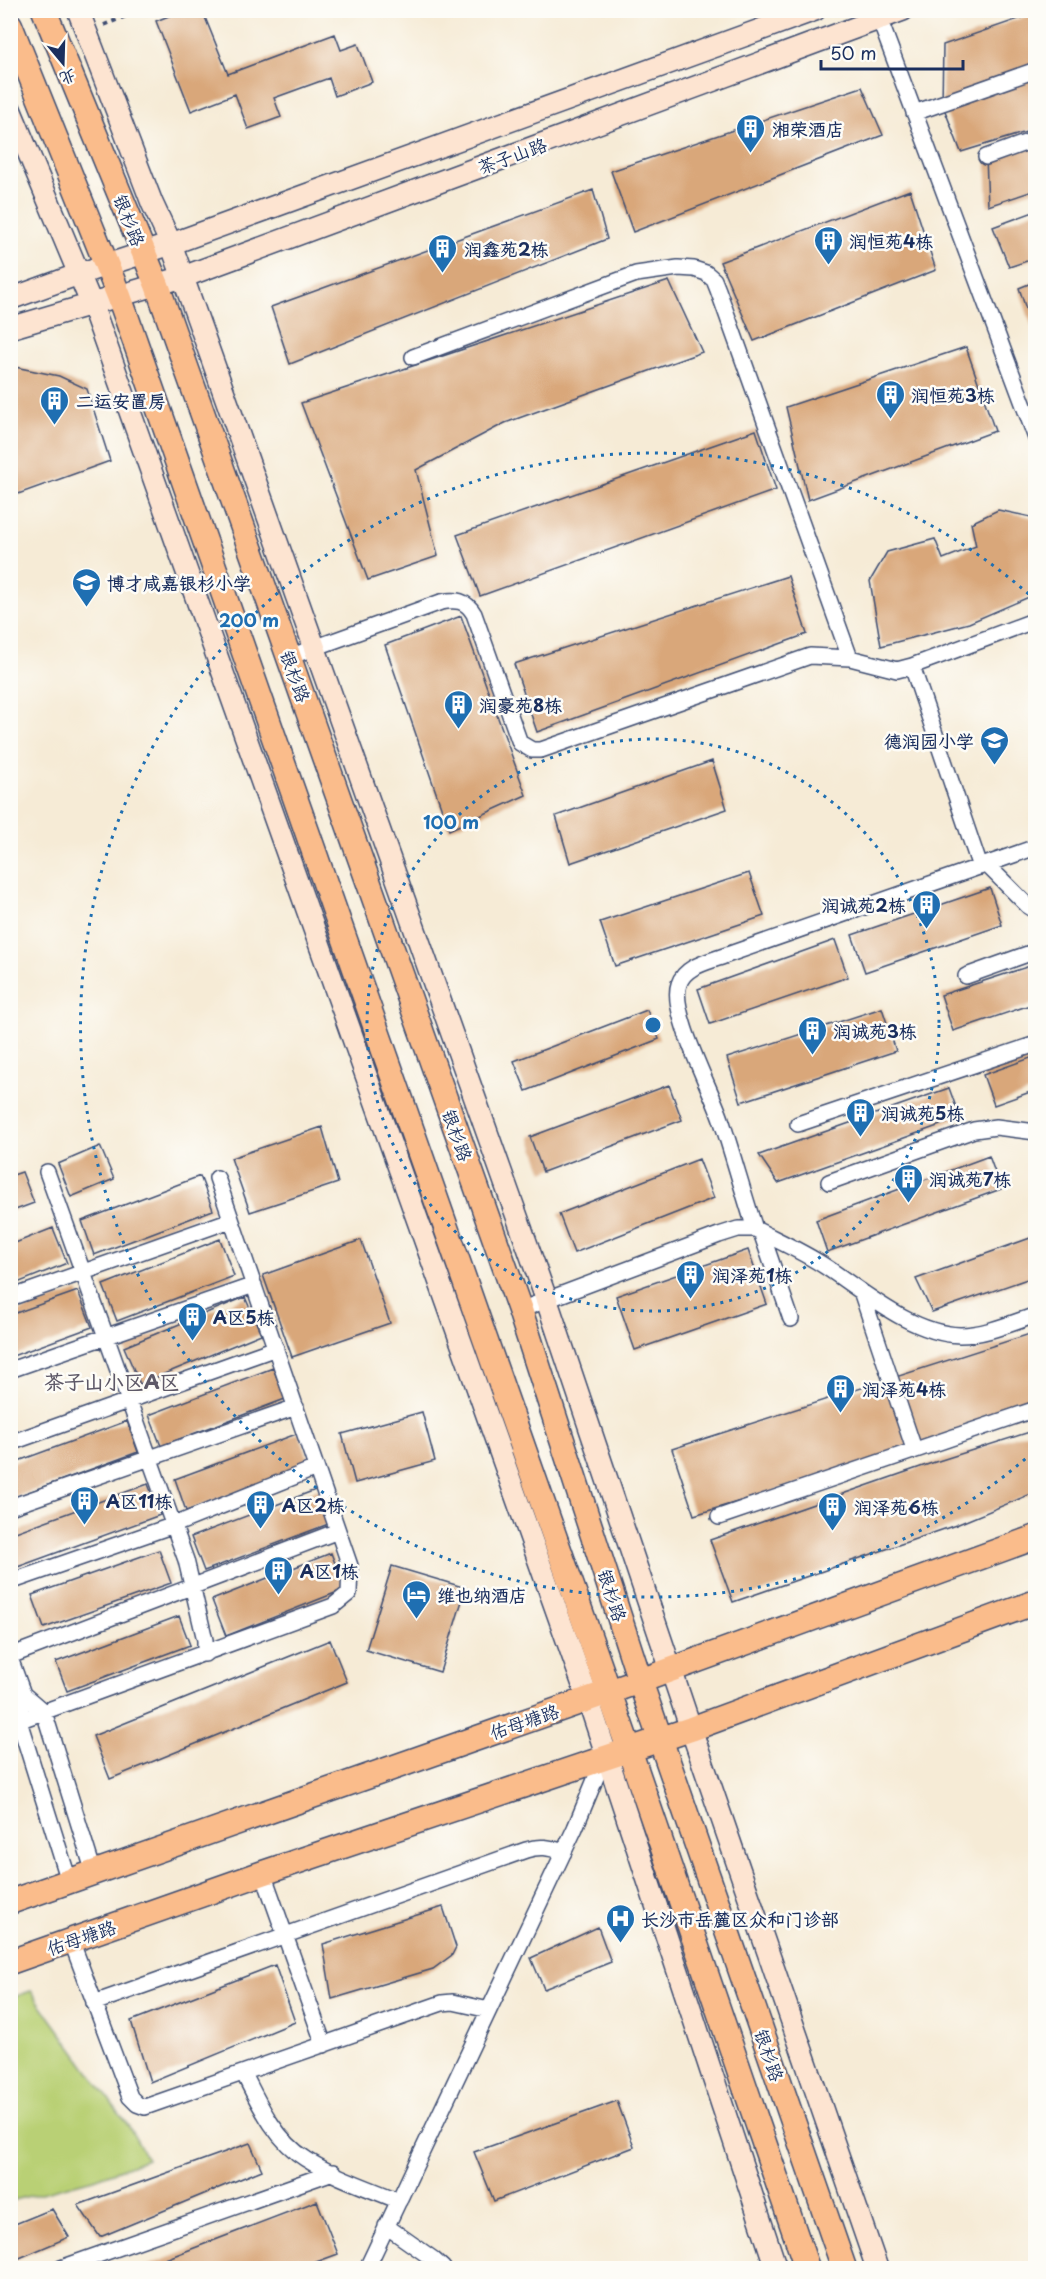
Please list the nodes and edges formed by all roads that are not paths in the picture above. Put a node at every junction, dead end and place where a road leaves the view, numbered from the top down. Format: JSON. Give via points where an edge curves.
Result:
{"nodes":[{"id":1,"x":44,"y":10,"type":"edge"},
{"id":2,"x":78,"y":10,"type":"edge"},
{"id":3,"x":815,"y":10,"type":"edge"},
{"id":4,"x":903,"y":10,"type":"edge"},
{"id":5,"x":878,"y":15,"type":"edge"},
{"id":6,"x":10,"y":25,"type":"edge"},
{"id":7,"x":1035,"y":70,"type":"edge"},
{"id":8,"x":10,"y":109,"type":"edge"},
{"id":9,"x":914,"y":113,"type":"junction"},
{"id":10,"x":1035,"y":139,"type":"edge"},
{"id":11,"x":986,"y":157,"type":"dead end"},
{"id":12,"x":171,"y":244,"type":"junction"},
{"id":13,"x":144,"y":253,"type":"junction"},
{"id":14,"x":108,"y":264,"type":"junction"},
{"id":15,"x":79,"y":274,"type":"junction"},
{"id":16,"x":183,"y":277,"type":"junction"},
{"id":17,"x":157,"y":285,"type":"junction"},
{"id":18,"x":119,"y":296,"type":"junction"},
{"id":19,"x":10,"y":299,"type":"edge"},
{"id":20,"x":92,"y":305,"type":"junction"},
{"id":21,"x":10,"y":328,"type":"edge"},
{"id":22,"x":413,"y":357,"type":"dead end"},
{"id":23,"x":1035,"y":438,"type":"edge"},
{"id":24,"x":1035,"y":620,"type":"edge"},
{"id":25,"x":315,"y":648,"type":"junction"},
{"id":26,"x":289,"y":657,"type":"junction"},
{"id":27,"x":850,"y":658,"type":"junction"},
{"id":28,"x":912,"y":666,"type":"junction"},
{"id":29,"x":1035,"y":847,"type":"edge"},
{"id":30,"x":984,"y":866,"type":"junction"},
{"id":31,"x":1035,"y":911,"type":"edge"},
{"id":32,"x":1035,"y":951,"type":"edge"},
{"id":33,"x":966,"y":976,"type":"dead end"},
{"id":34,"x":1035,"y":1044,"type":"edge"},
{"id":35,"x":798,"y":1124,"type":"dead end"},
{"id":36,"x":1035,"y":1132,"type":"edge"},
{"id":37,"x":47,"y":1172,"type":"dead end"},
{"id":38,"x":217,"y":1178,"type":"dead end"},
{"id":39,"x":829,"y":1182,"type":"dead end"},
{"id":40,"x":231,"y":1220,"type":"junction"},
{"id":41,"x":758,"y":1230,"type":"junction"},
{"id":42,"x":84,"y":1273,"type":"junction"},
{"id":43,"x":254,"y":1285,"type":"junction"},
{"id":44,"x":861,"y":1291,"type":"junction"},
{"id":45,"x":10,"y":1298,"type":"edge"},
{"id":46,"x":547,"y":1301,"type":"junction"},
{"id":47,"x":520,"y":1310,"type":"junction"},
{"id":48,"x":1035,"y":1315,"type":"edge"},
{"id":49,"x":791,"y":1320,"type":"dead end"},
{"id":50,"x":107,"y":1337,"type":"junction"},
{"id":51,"x":276,"y":1348,"type":"junction"},
{"id":52,"x":10,"y":1370,"type":"edge"},
{"id":53,"x":129,"y":1400,"type":"junction"},
{"id":54,"x":296,"y":1407,"type":"junction"},
{"id":55,"x":1035,"y":1409,"type":"edge"},
{"id":56,"x":10,"y":1443,"type":"edge"},
{"id":57,"x":914,"y":1449,"type":"junction"},
{"id":58,"x":150,"y":1458,"type":"junction"},
{"id":59,"x":316,"y":1468,"type":"junction"},
{"id":60,"x":10,"y":1507,"type":"edge"},
{"id":61,"x":719,"y":1517,"type":"dead end"},
{"id":62,"x":174,"y":1526,"type":"junction"},
{"id":63,"x":338,"y":1531,"type":"junction"},
{"id":64,"x":1035,"y":1537,"type":"edge"},
{"id":65,"x":10,"y":1582,"type":"edge"},
{"id":66,"x":193,"y":1586,"type":"junction"},
{"id":67,"x":1035,"y":1602,"type":"edge"},
{"id":68,"x":205,"y":1654,"type":"junction"},
{"id":69,"x":10,"y":1657,"type":"edge"},
{"id":70,"x":671,"y":1670,"type":"junction"},
{"id":71,"x":640,"y":1681,"type":"junction"},
{"id":72,"x":23,"y":1694,"type":"junction"},
{"id":73,"x":598,"y":1695,"type":"junction"},
{"id":74,"x":44,"y":1712,"type":"junction"},
{"id":75,"x":15,"y":1723,"type":"edge"},
{"id":76,"x":691,"y":1729,"type":"junction"},
{"id":77,"x":661,"y":1739,"type":"junction"},
{"id":78,"x":614,"y":1755,"type":"junction"},
{"id":79,"x":564,"y":1852,"type":"junction"},
{"id":80,"x":94,"y":1873,"type":"junction"},
{"id":81,"x":263,"y":1873,"type":"junction"},
{"id":82,"x":69,"y":1881,"type":"junction"},
{"id":83,"x":10,"y":1902,"type":"edge"},
{"id":84,"x":284,"y":1935,"type":"junction"},
{"id":85,"x":71,"y":1940,"type":"junction"},
{"id":86,"x":10,"y":1962,"type":"edge"},
{"id":87,"x":94,"y":2003,"type":"junction"},
{"id":88,"x":489,"y":2010,"type":"junction"},
{"id":89,"x":324,"y":2045,"type":"junction"},
{"id":90,"x":244,"y":2073,"type":"junction"},
{"id":91,"x":333,"y":2172,"type":"junction"},
{"id":92,"x":399,"y":2201,"type":"junction"},
{"id":93,"x":386,"y":2226,"type":"junction"},
{"id":94,"x":365,"y":2267,"type":"edge"},
{"id":95,"x":62,"y":2268,"type":"edge"},
{"id":96,"x":443,"y":2268,"type":"edge"},
{"id":97,"x":776,"y":2268,"type":"edge"},
{"id":98,"x":807,"y":2268,"type":"edge"},
{"id":99,"x":844,"y":2268,"type":"edge"},
{"id":100,"x":877,"y":2268,"type":"edge"}],
"edges":[{"from":1,"to":13,"type":"main road","name":"银杉路"},
{"from":2,"to":12,"type":"street","name":"银杉路"},
{"from":3,"to":12,"type":"street","name":"茶子山路"},
{"from":4,"to":5,"type":"street","name":"茶子山路"},
{"from":5,"to":9,"type":"street"},
{"from":5,"to":16,"type":"street","name":"茶子山路"},
{"from":6,"to":14,"type":"main road","name":"银杉路"},
{"from":7,"to":9,"type":"street"},
{"from":8,"to":15,"type":"street","name":"银杉路"},
{"from":9,"to":23,"type":"street"},
{"from":10,"to":11,"type":"street"},
{"from":12,"to":13,"type":"street","name":"茶子山路"},
{"from":12,"to":16,"type":"street","name":"银杉路"},
{"from":13,"to":14,"type":"street","name":"茶子山路"},
{"from":13,"to":17,"type":"main road","name":"银杉路"},
{"from":14,"to":15,"type":"street","name":"茶子山路"},
{"from":14,"to":18,"type":"main road","name":"银杉路"},
{"from":15,"to":19,"type":"street","name":"茶子山路"},
{"from":15,"to":20,"type":"street","name":"银杉路"},
{"from":16,"to":17,"type":"street","name":"茶子山路"},
{"from":16,"to":25,"type":"street","name":"银杉路"},
{"from":17,"to":18,"type":"street","name":"茶子山路"},
{"from":17,"to":26,"type":"main road","name":"银杉路"},
{"from":18,"to":20,"type":"street","name":"茶子山路"},
{"from":18,"to":73,"type":"main road","name":"银杉路"},
{"from":20,"to":21,"type":"street","name":"茶子山路"},
{"from":20,"to":73,"type":"street","name":"银杉路"},
{"from":22,"to":27,"type":"street","via":[[636,274],[678,268],[706,273],[718,290]]},
{"from":24,"to":28,"type":"street"},
{"from":25,"to":26,"type":"street"},
{"from":25,"to":27,"type":"street","via":[[441,602],[462,601],[474,614],[516,736],[532,750],[552,747],[810,656]]},
{"from":25,"to":46,"type":"street","name":"银杉路"},
{"from":26,"to":47,"type":"main road","name":"银杉路"},
{"from":27,"to":28,"type":"street","via":[[897,670]]},
{"from":28,"to":30,"type":"street"},
{"from":29,"to":30,"type":"street"},
{"from":30,"to":31,"type":"street"},
{"from":30,"to":41,"type":"street","via":[[724,956],[683,975],[677,1000]]},
{"from":32,"to":33,"type":"street"},
{"from":34,"to":35,"type":"street"},
{"from":36,"to":39,"type":"street","via":[[996,1127],[974,1130]]},
{"from":37,"to":42,"type":"street"},
{"from":38,"to":40,"type":"street"},
{"from":40,"to":42,"type":"street"},
{"from":40,"to":43,"type":"street"},
{"from":41,"to":44,"type":"street","via":[[798,1250]]},
{"from":41,"to":46,"type":"street","via":[[738,1229],[719,1235]]},
{"from":41,"to":49,"type":"street"},
{"from":42,"to":45,"type":"street"},
{"from":42,"to":50,"type":"street"},
{"from":43,"to":50,"type":"street"},
{"from":43,"to":51,"type":"street"},
{"from":44,"to":48,"type":"street","via":[[894,1313],[942,1334],[982,1332]]},
{"from":44,"to":57,"type":"street"},
{"from":46,"to":47,"type":"street"},
{"from":46,"to":70,"type":"street","name":"银杉路"},
{"from":47,"to":71,"type":"main road","name":"银杉路"},
{"from":50,"to":52,"type":"street"},
{"from":50,"to":53,"type":"street"},
{"from":51,"to":53,"type":"street"},
{"from":51,"to":54,"type":"street"},
{"from":53,"to":56,"type":"street"},
{"from":53,"to":58,"type":"street"},
{"from":54,"to":58,"type":"street"},
{"from":54,"to":59,"type":"street"},
{"from":55,"to":57,"type":"street"},
{"from":57,"to":61,"type":"street"},
{"from":58,"to":60,"type":"street"},
{"from":58,"to":62,"type":"street"},
{"from":59,"to":62,"type":"street"},
{"from":59,"to":63,"type":"street"},
{"from":62,"to":65,"type":"street"},
{"from":62,"to":66,"type":"street"},
{"from":63,"to":66,"type":"street"},
{"from":63,"to":68,"type":"street","via":[[350,1566],[349,1593],[333,1606]]},
{"from":64,"to":70,"type":"main road","name":"佑母塘路"},
{"from":66,"to":68,"type":"street"},
{"from":66,"to":69,"type":"street"},
{"from":67,"to":76,"type":"main road","name":"佑母塘路"},
{"from":68,"to":74,"type":"street"},
{"from":69,"to":72,"type":"street"},
{"from":70,"to":71,"type":"main road","name":"佑母塘路"},
{"from":70,"to":76,"type":"street","name":"银杉路"},
{"from":71,"to":73,"type":"main road","name":"佑母塘路"},
{"from":71,"to":77,"type":"main road","name":"银杉路"},
{"from":72,"to":74,"type":"street"},
{"from":72,"to":75,"type":"street"},
{"from":73,"to":78,"type":"main road","name":"银杉路"},
{"from":73,"to":80,"type":"main road","name":"佑母塘路"},
{"from":74,"to":75,"type":"street"},
{"from":74,"to":80,"type":"street"},
{"from":75,"to":82,"type":"street"},
{"from":76,"to":77,"type":"main road","name":"佑母塘路"},
{"from":76,"to":100,"type":"street","name":"银杉路"},
{"from":77,"to":78,"type":"main road","name":"佑母塘路"},
{"from":77,"to":99,"type":"main road","name":"银杉路"},
{"from":78,"to":79,"type":"street"},
{"from":78,"to":81,"type":"main road","name":"佑母塘路"},
{"from":78,"to":97,"type":"street","name":"银杉路"},
{"from":78,"to":98,"type":"main road","name":"银杉路"},
{"from":79,"to":84,"type":"street","via":[[532,1848]]},
{"from":79,"to":88,"type":"street"},
{"from":80,"to":82,"type":"main road","name":"佑母塘路"},
{"from":81,"to":84,"type":"street"},
{"from":81,"to":85,"type":"main road","name":"佑母塘路"},
{"from":82,"to":83,"type":"main road","name":"佑母塘路"},
{"from":84,"to":87,"type":"street"},
{"from":84,"to":89,"type":"street"},
{"from":85,"to":86,"type":"main road","name":"佑母塘路"},
{"from":85,"to":87,"type":"street"},
{"from":87,"to":90,"type":"street","via":[[130,2097],[137,2104],[157,2104]]},
{"from":88,"to":89,"type":"street","via":[[442,2003]]},
{"from":88,"to":92,"type":"street"},
{"from":89,"to":90,"type":"street"},
{"from":90,"to":91,"type":"street","via":[[286,2142],[304,2158]]},
{"from":91,"to":92,"type":"street"},
{"from":91,"to":95,"type":"street"},
{"from":92,"to":93,"type":"street"},
{"from":93,"to":94,"type":"street"},
{"from":93,"to":96,"type":"street"}]}
